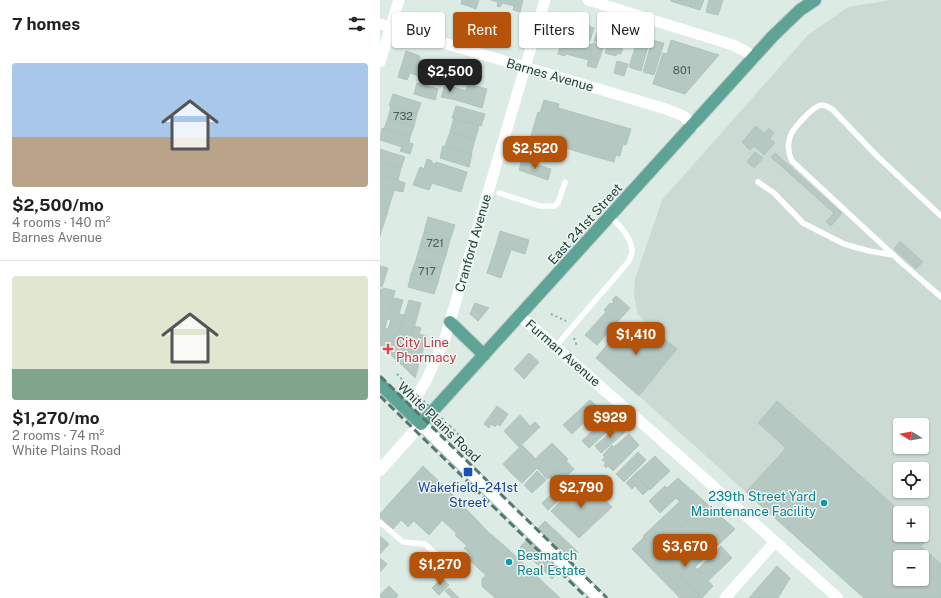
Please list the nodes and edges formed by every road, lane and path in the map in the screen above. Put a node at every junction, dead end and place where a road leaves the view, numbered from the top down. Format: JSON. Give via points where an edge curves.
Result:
{"nodes":[{"id":1,"x":399,"y":0,"type":"edge"},
{"id":2,"x":545,"y":0,"type":"edge"},
{"id":3,"x":588,"y":0,"type":"edge"},
{"id":4,"x":815,"y":0,"type":"edge"},
{"id":5,"x":385,"y":26,"type":"edge"},
{"id":6,"x":754,"y":58,"type":"junction"},
{"id":7,"x":380,"y":62,"type":"edge"},
{"id":8,"x":524,"y":67,"type":"junction"},
{"id":9,"x":694,"y":125,"type":"junction"},
{"id":10,"x":565,"y":182,"type":"dead end"},
{"id":11,"x":758,"y":182,"type":"dead end"},
{"id":12,"x":499,"y":193,"type":"dead end"},
{"id":13,"x":941,"y":216,"type":"edge"},
{"id":14,"x":611,"y":217,"type":"junction"},
{"id":15,"x":893,"y":255,"type":"junction"},
{"id":16,"x":941,"y":297,"type":"edge"},
{"id":17,"x":520,"y":316,"type":"junction"},
{"id":18,"x":450,"y":322,"type":"junction"},
{"id":19,"x":556,"y":346,"type":"junction"},
{"id":20,"x":484,"y":355,"type":"junction"},
{"id":21,"x":397,"y":374,"type":"dead end"},
{"id":22,"x":380,"y":384,"type":"edge"},
{"id":23,"x":408,"y":410,"type":"junction"},
{"id":24,"x":421,"y":424,"type":"junction"},
{"id":25,"x":462,"y":438,"type":"dead end"},
{"id":26,"x":380,"y":470,"type":"edge"},
{"id":27,"x":380,"y":522,"type":"edge"},
{"id":28,"x":775,"y":542,"type":"junction"},
{"id":29,"x":444,"y":561,"type":"dead end"},
{"id":30,"x":599,"y":598,"type":"edge"},
{"id":31,"x":725,"y":598,"type":"edge"},
{"id":32,"x":838,"y":598,"type":"edge"}],
"edges":[{"from":1,"to":5,"type":"street"},
{"from":2,"to":8,"type":"street","name":"Cranford Avenue"},
{"from":3,"to":6,"type":"street","via":[[733,45]]},
{"from":4,"to":6,"type":"main road","name":"East 241st Street","via":[[790,19]]},
{"from":5,"to":7,"type":"street"},
{"from":5,"to":8,"type":"street","name":"Barnes Avenue"},
{"from":6,"to":9,"type":"main road","name":"East 241st Street"},
{"from":8,"to":9,"type":"street","name":"Barnes Avenue","via":[[670,110]]},
{"from":8,"to":18,"type":"street","name":"Cranford Avenue"},
{"from":9,"to":14,"type":"main road","name":"East 241st Street"},
{"from":10,"to":12,"type":"lane","via":[[558,203],[554,206],[540,206]]},
{"from":11,"to":15,"type":"lane","via":[[774,193],[803,222],[844,244]]},
{"from":13,"to":15,"type":"lane","via":[[877,156],[833,110],[827,106],[817,106],[790,136],[788,152],[792,161]]},
{"from":14,"to":17,"type":"main road","name":"East 241st Street"},
{"from":14,"to":19,"type":"lane","via":[[629,239],[632,250],[630,261]]},
{"from":15,"to":16,"type":"lane"},
{"from":17,"to":19,"type":"street","name":"Furman Avenue"},
{"from":17,"to":20,"type":"main road","name":"East 241st Street"},
{"from":18,"to":20,"type":"main road"},
{"from":18,"to":23,"type":"street","name":"Cranford Avenue","via":[[432,370]]},
{"from":19,"to":28,"type":"street","name":"Furman Avenue"},
{"from":20,"to":24,"type":"main road","name":"East 241st Street"},
{"from":21,"to":25,"type":"path","bridge":true},
{"from":22,"to":23,"type":"main road","name":"White Plains Road"},
{"from":23,"to":24,"type":"main road","name":"White Plains Road"},
{"from":24,"to":26,"type":"main road","name":"East 241st Street"},
{"from":24,"to":30,"type":"main road","name":"White Plains Road"},
{"from":27,"to":29,"type":"lane","via":[[403,542],[425,544]]},
{"from":28,"to":31,"type":"street"},
{"from":28,"to":32,"type":"street","name":"Furman Avenue"}]}
